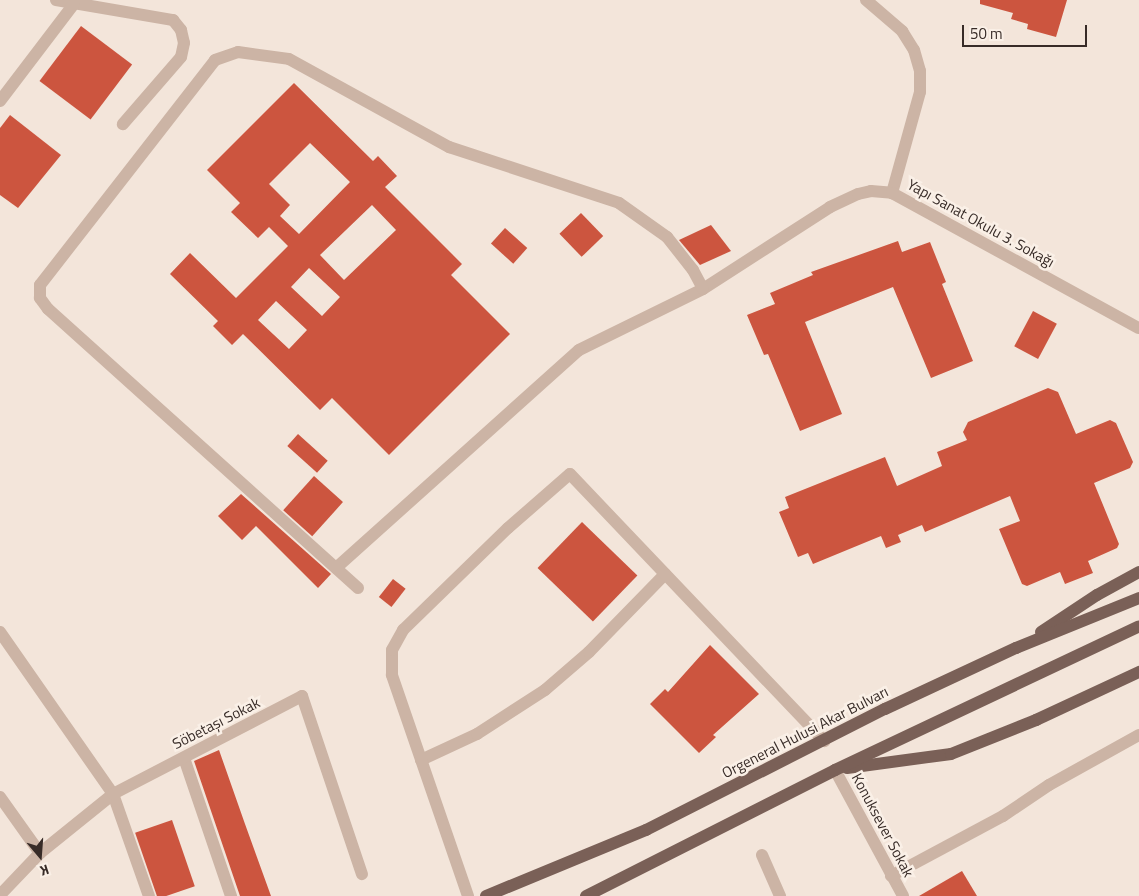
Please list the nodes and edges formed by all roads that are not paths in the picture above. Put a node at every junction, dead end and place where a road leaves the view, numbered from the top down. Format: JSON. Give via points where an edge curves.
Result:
{"nodes":[{"id":1,"x":56,"y":0,"type":"edge"},
{"id":2,"x":866,"y":0,"type":"edge"},
{"id":3,"x":74,"y":4,"type":"junction"},
{"id":4,"x":0,"y":100,"type":"edge"},
{"id":5,"x":123,"y":124,"type":"dead end"},
{"id":6,"x":892,"y":193,"type":"junction"},
{"id":7,"x":703,"y":289,"type":"junction"},
{"id":8,"x":1139,"y":328,"type":"edge"},
{"id":9,"x":336,"y":568,"type":"junction"},
{"id":10,"x":1139,"y":572,"type":"edge"},
{"id":11,"x":665,"y":574,"type":"junction"},
{"id":12,"x":358,"y":588,"type":"dead end"},
{"id":13,"x":1139,"y":598,"type":"edge"},
{"id":14,"x":1139,"y":626,"type":"edge"},
{"id":15,"x":0,"y":632,"type":"edge"},
{"id":16,"x":1016,"y":648,"type":"junction"},
{"id":17,"x":1139,"y":672,"type":"edge"},
{"id":18,"x":1139,"y":735,"type":"edge"},
{"id":19,"x":824,"y":741,"type":"junction"},
{"id":20,"x":184,"y":758,"type":"junction"},
{"id":21,"x":421,"y":760,"type":"junction"},
{"id":22,"x":835,"y":770,"type":"junction"},
{"id":23,"x":113,"y":794,"type":"junction"},
{"id":24,"x":0,"y":797,"type":"edge"},
{"id":25,"x":40,"y":852,"type":"junction"},
{"id":26,"x":762,"y":855,"type":"dead end"},
{"id":27,"x":362,"y":874,"type":"dead end"},
{"id":28,"x":892,"y":876,"type":"junction"},
{"id":29,"x":0,"y":895,"type":"edge"},
{"id":30,"x":149,"y":896,"type":"edge"},
{"id":31,"x":231,"y":896,"type":"edge"},
{"id":32,"x":468,"y":896,"type":"edge"},
{"id":33,"x":486,"y":896,"type":"edge"},
{"id":34,"x":586,"y":896,"type":"edge"},
{"id":35,"x":780,"y":896,"type":"edge"},
{"id":36,"x":903,"y":896,"type":"edge"}],
"edges":[{"from":1,"to":3,"type":"street"},
{"from":2,"to":6,"type":"street","via":[[902,31],[914,50],[920,71],[920,92]]},
{"from":3,"to":4,"type":"street"},
{"from":3,"to":5,"type":"street","via":[[173,20],[181,30],[184,43],[181,57]]},
{"from":6,"to":7,"type":"street","name":"Yapı Sanat Okulu 3. Sokağı","via":[[871,191],[843,199]]},
{"from":6,"to":8,"type":"street","name":"Yapı Sanat Okulu 3. Sokağı"},
{"from":7,"to":9,"type":"street","name":"Yapı Sanat Okulu 3. Sokağı","via":[[579,350]]},
{"from":7,"to":9,"type":"street","via":[[689,264],[667,237],[619,202],[449,147],[288,59],[238,52],[214,60],[40,285],[40,298],[48,309]]},
{"from":9,"to":12,"type":"street"},
{"from":10,"to":16,"type":"main road","via":[[1096,595]]},
{"from":11,"to":19,"type":"street"},
{"from":11,"to":21,"type":"street","via":[[589,652],[545,690],[484,730]]},
{"from":11,"to":21,"type":"street","via":[[570,474],[508,528],[403,630],[394,643],[390,659],[392,676]]},
{"from":13,"to":16,"type":"main road","name":"Orgeneral Hulusi Akar Bulvarı"},
{"from":14,"to":22,"type":"main road"},
{"from":15,"to":23,"type":"street"},
{"from":16,"to":19,"type":"main road","name":"Orgeneral Hulusi Akar Bulvarı"},
{"from":17,"to":22,"type":"main road","via":[[1036,720],[950,754]]},
{"from":18,"to":28,"type":"street","via":[[1049,785],[1003,816]]},
{"from":19,"to":33,"type":"main road","name":"Orgeneral Hulusi Akar Bulvarı","via":[[630,838]]},
{"from":20,"to":23,"type":"street","name":"Söbetaşı Sokak"},
{"from":20,"to":27,"type":"street","name":"Söbetaşı Sokak","via":[[302,696]]},
{"from":20,"to":31,"type":"street"},
{"from":21,"to":32,"type":"street"},
{"from":22,"to":28,"type":"street","name":"Konuksever Sokak"},
{"from":22,"to":34,"type":"main road"},
{"from":23,"to":25,"type":"street","name":"Söbetaşı Sokak"},
{"from":23,"to":30,"type":"street"},
{"from":24,"to":25,"type":"street"},
{"from":25,"to":29,"type":"street","name":"Söbetaşı Sokak"},
{"from":26,"to":35,"type":"street"},
{"from":28,"to":36,"type":"street","name":"Konuksever Sokak"}]}
